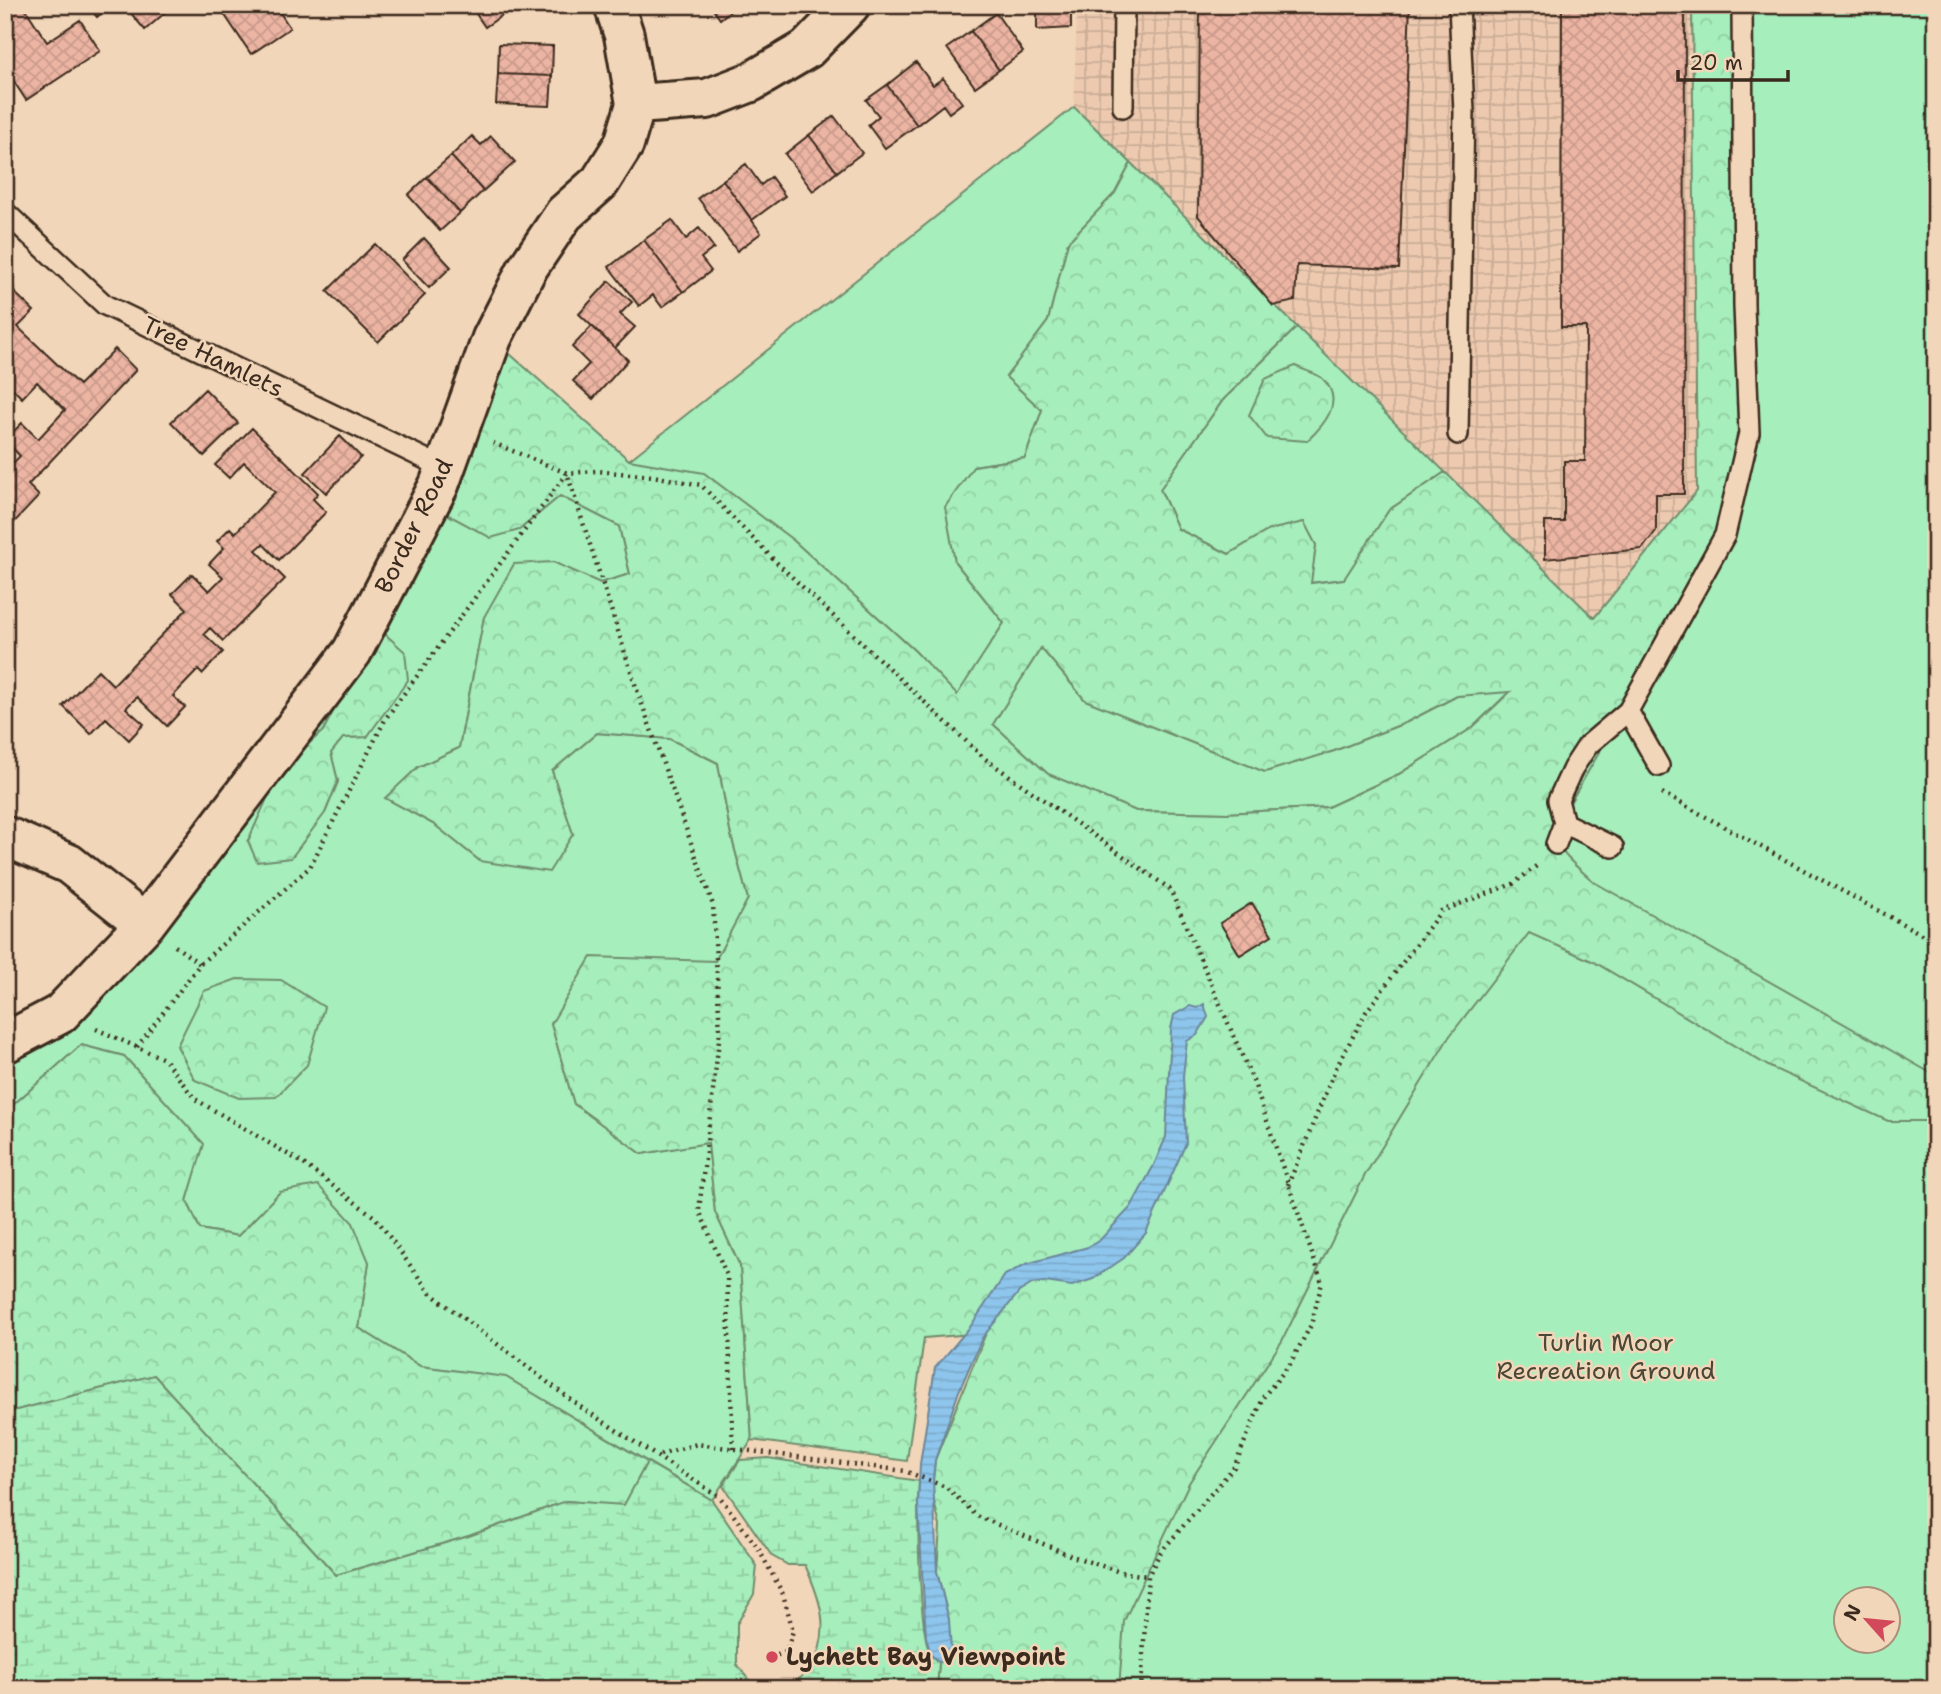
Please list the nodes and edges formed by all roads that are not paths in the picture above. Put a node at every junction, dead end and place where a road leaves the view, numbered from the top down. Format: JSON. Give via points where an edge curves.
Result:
{"nodes":[{"id":1,"x":614,"y":5,"type":"edge"},
{"id":2,"x":849,"y":5,"type":"edge"},
{"id":3,"x":1124,"y":5,"type":"edge"},
{"id":4,"x":1459,"y":5,"type":"edge"},
{"id":5,"x":1742,"y":5,"type":"edge"},
{"id":6,"x":636,"y":104,"type":"junction"},
{"id":7,"x":1123,"y":107,"type":"dead end"},
{"id":8,"x":5,"y":212,"type":"edge"},
{"id":9,"x":1458,"y":434,"type":"dead end"},
{"id":10,"x":444,"y":468,"type":"junction"},
{"id":11,"x":1628,"y":711,"type":"junction"},
{"id":12,"x":1659,"y":766,"type":"dead end"},
{"id":13,"x":1564,"y":822,"type":"junction"},
{"id":14,"x":5,"y":836,"type":"edge"},
{"id":15,"x":1556,"y":844,"type":"road end"},
{"id":16,"x":1613,"y":847,"type":"dead end"},
{"id":17,"x":145,"y":924,"type":"junction"},
{"id":18,"x":5,"y":1043,"type":"edge"}],
"edges":[{"from":1,"to":6,"type":"street","name":"Border Road"},
{"from":2,"to":6,"type":"street","via":[[807,49],[751,82],[707,99]]},
{"from":3,"to":7,"type":"lane"},
{"from":4,"to":9,"type":"lane","via":[[1464,112]]},
{"from":5,"to":11,"type":"lane","via":[[1749,433],[1725,535]]},
{"from":6,"to":10,"type":"street","name":"Border Road","via":[[624,144],[600,182],[564,214],[527,269],[492,338]]},
{"from":8,"to":10,"type":"lane","name":"Tree Hamlets","via":[[105,305]]},
{"from":10,"to":17,"type":"street","name":"Border Road","via":[[352,652]]},
{"from":11,"to":12,"type":"lane"},
{"from":11,"to":13,"type":"lane","via":[[1588,745],[1573,768],[1558,800]]},
{"from":13,"to":15,"type":"lane"},
{"from":13,"to":16,"type":"lane"},
{"from":14,"to":17,"type":"street","via":[[69,864]]},
{"from":17,"to":18,"type":"street","name":"Border Road","via":[[60,1014]]}]}
